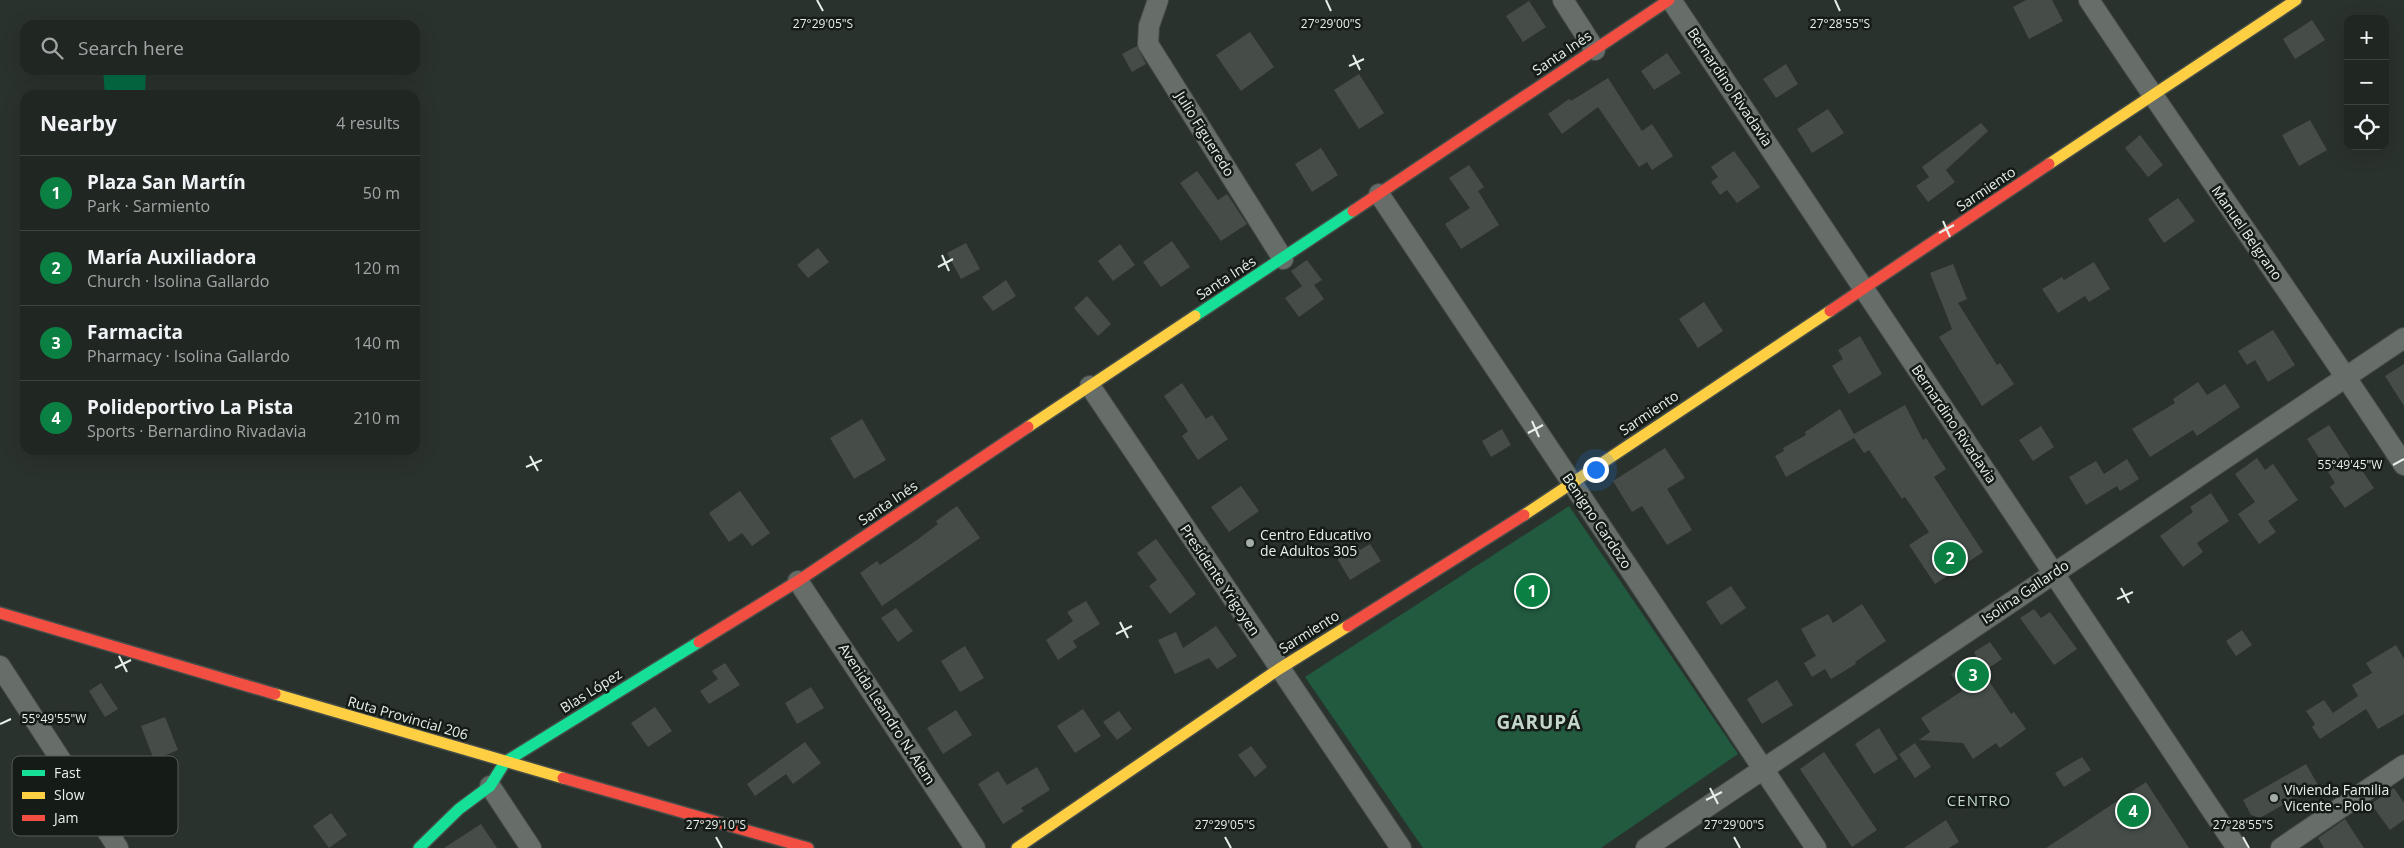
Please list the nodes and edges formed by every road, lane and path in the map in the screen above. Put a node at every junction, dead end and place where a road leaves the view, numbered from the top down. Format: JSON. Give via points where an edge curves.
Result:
{"nodes":[{"id":1,"x":1563,"y":0,"type":"edge"},
{"id":2,"x":1670,"y":0,"type":"edge"},
{"id":3,"x":2088,"y":0,"type":"edge"},
{"id":4,"x":2296,"y":0,"type":"edge"},
{"id":5,"x":1156,"y":2,"type":"edge"},
{"id":6,"x":1595,"y":50,"type":"junction"},
{"id":7,"x":2152,"y":96,"type":"junction"},
{"id":8,"x":1379,"y":194,"type":"junction"},
{"id":9,"x":1283,"y":259,"type":"junction"},
{"id":10,"x":1864,"y":288,"type":"junction"},
{"id":11,"x":2404,"y":338,"type":"edge"},
{"id":12,"x":2347,"y":377,"type":"junction"},
{"id":13,"x":1090,"y":386,"type":"junction"},
{"id":14,"x":2404,"y":466,"type":"edge"},
{"id":15,"x":1572,"y":483,"type":"junction"},
{"id":16,"x":2053,"y":573,"type":"junction"},
{"id":17,"x":798,"y":581,"type":"junction"},
{"id":18,"x":0,"y":613,"type":"edge"},
{"id":19,"x":0,"y":666,"type":"edge"},
{"id":20,"x":1279,"y":669,"type":"junction"},
{"id":21,"x":58,"y":756,"type":"edge"},
{"id":22,"x":505,"y":762,"type":"junction"},
{"id":23,"x":2404,"y":765,"type":"edge"},
{"id":24,"x":1764,"y":769,"type":"junction"},
{"id":25,"x":490,"y":786,"type":"junction"},
{"id":26,"x":110,"y":836,"type":"edge"},
{"id":27,"x":118,"y":848,"type":"edge"},
{"id":28,"x":419,"y":848,"type":"edge"},
{"id":29,"x":531,"y":848,"type":"edge"},
{"id":30,"x":808,"y":848,"type":"edge"},
{"id":31,"x":975,"y":848,"type":"edge"},
{"id":32,"x":1017,"y":848,"type":"edge"},
{"id":33,"x":1401,"y":848,"type":"edge"},
{"id":34,"x":1646,"y":848,"type":"edge"},
{"id":35,"x":1816,"y":848,"type":"edge"},
{"id":36,"x":2237,"y":848,"type":"edge"},
{"id":37,"x":2281,"y":848,"type":"edge"}],
"edges":[{"from":1,"to":6,"type":"street"},
{"from":2,"to":6,"type":"street","name":"Santa Inés"},
{"from":2,"to":10,"type":"street","name":"Bernardino Rivadavia"},
{"from":3,"to":7,"type":"street","name":"Manuel Belgrano"},
{"from":4,"to":7,"type":"street","name":"Sarmiento"},
{"from":5,"to":9,"type":"street","name":"Julio Figueredo","via":[[1148,44]]},
{"from":6,"to":8,"type":"street","name":"Santa Inés"},
{"from":7,"to":10,"type":"street","name":"Sarmiento"},
{"from":7,"to":12,"type":"street","name":"Manuel Belgrano"},
{"from":8,"to":9,"type":"street","name":"Santa Inés"},
{"from":8,"to":15,"type":"street","name":"Benigno Cardozo"},
{"from":9,"to":13,"type":"street","name":"Santa Inés"},
{"from":10,"to":15,"type":"street","name":"Sarmiento"},
{"from":10,"to":16,"type":"street","name":"Bernardino Rivadavia"},
{"from":11,"to":12,"type":"street","name":"Isolina Gallardo"},
{"from":12,"to":14,"type":"street","name":"Manuel Belgrano"},
{"from":12,"to":16,"type":"street","name":"Isolina Gallardo"},
{"from":13,"to":17,"type":"street","name":"Santa Inés"},
{"from":13,"to":20,"type":"street","name":"Presidente Yrigoyen"},
{"from":15,"to":20,"type":"street","name":"Sarmiento"},
{"from":15,"to":24,"type":"street","name":"Benigno Cardozo"},
{"from":16,"to":24,"type":"street","name":"Isolina Gallardo"},
{"from":16,"to":36,"type":"street","name":"Bernardino Rivadavia"},
{"from":17,"to":22,"type":"street","name":"Blas López"},
{"from":17,"to":31,"type":"street","name":"Avenida Leandro N. Alem"},
{"from":18,"to":22,"type":"street","name":"Ruta Provincial 206"},
{"from":19,"to":21,"type":"street"},
{"from":20,"to":32,"type":"street","name":"Sarmiento"},
{"from":20,"to":33,"type":"street","name":"Presidente Yrigoyen"},
{"from":22,"to":25,"type":"street","name":"Blas López"},
{"from":22,"to":30,"type":"street","name":"Ruta Provincial 206"},
{"from":23,"to":37,"type":"street"},
{"from":24,"to":34,"type":"street","name":"Isolina Gallardo"},
{"from":24,"to":35,"type":"street","name":"Benigno Cardozo"},
{"from":25,"to":28,"type":"street","name":"Blas López","via":[[459,809]]},
{"from":25,"to":29,"type":"street"},
{"from":26,"to":27,"type":"street"}]}
